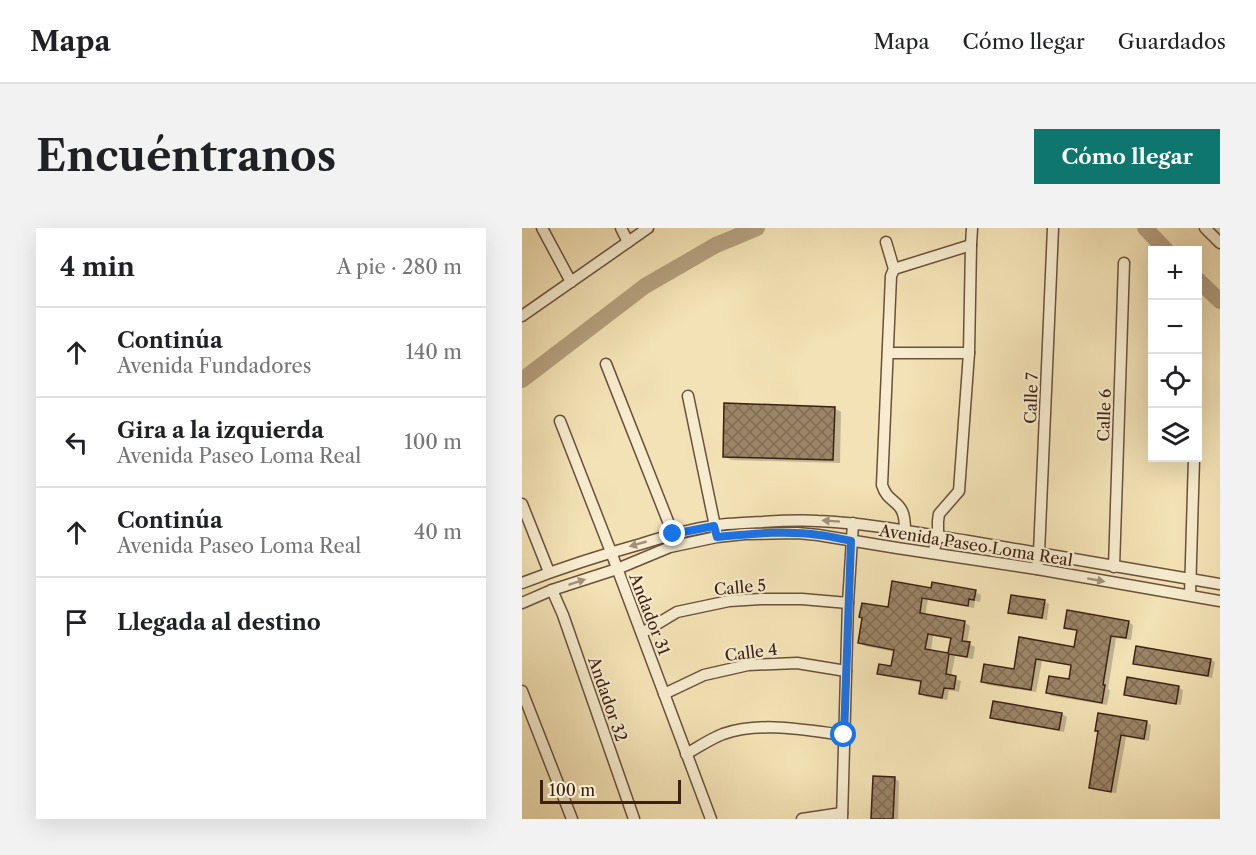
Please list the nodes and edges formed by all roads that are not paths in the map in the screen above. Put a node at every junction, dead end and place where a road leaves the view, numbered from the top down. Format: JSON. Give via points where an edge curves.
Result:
{"nodes":[{"id":1,"x":542,"y":228,"type":"edge"},
{"id":2,"x":621,"y":228,"type":"edge"},
{"id":3,"x":648,"y":228,"type":"edge"},
{"id":4,"x":972,"y":228,"type":"edge"},
{"id":5,"x":1053,"y":228,"type":"edge"},
{"id":6,"x":1205,"y":228,"type":"edge"},
{"id":7,"x":628,"y":242,"type":"junction"},
{"id":8,"x":886,"y":242,"type":"dead end"},
{"id":9,"x":1220,"y":243,"type":"edge"},
{"id":10,"x":971,"y":245,"type":"junction"},
{"id":11,"x":1124,"y":263,"type":"dead end"},
{"id":12,"x":894,"y":269,"type":"junction"},
{"id":13,"x":571,"y":282,"type":"junction"},
{"id":14,"x":522,"y":316,"type":"edge"},
{"id":15,"x":888,"y":352,"type":"junction"},
{"id":16,"x":969,"y":353,"type":"junction"},
{"id":17,"x":606,"y":364,"type":"dead end"},
{"id":18,"x":688,"y":396,"type":"dead end"},
{"id":19,"x":560,"y":421,"type":"dead end"},
{"id":20,"x":1194,"y":462,"type":"edge"},
{"id":21,"x":522,"y":504,"type":"edge"},
{"id":22,"x":853,"y":523,"type":"junction"},
{"id":23,"x":714,"y":526,"type":"junction"},
{"id":24,"x":745,"y":529,"type":"junction"},
{"id":25,"x":906,"y":531,"type":"junction"},
{"id":26,"x":673,"y":534,"type":"junction"},
{"id":27,"x":938,"y":536,"type":"junction"},
{"id":28,"x":717,"y":537,"type":"junction"},
{"id":29,"x":851,"y":541,"type":"junction"},
{"id":30,"x":611,"y":552,"type":"junction"},
{"id":31,"x":933,"y":553,"type":"junction"},
{"id":32,"x":1039,"y":553,"type":"junction"},
{"id":33,"x":1114,"y":567,"type":"junction"},
{"id":34,"x":617,"y":569,"type":"junction"},
{"id":35,"x":1037,"y":569,"type":"junction"},
{"id":36,"x":549,"y":572,"type":"junction"},
{"id":37,"x":1191,"y":579,"type":"junction"},
{"id":38,"x":522,"y":583,"type":"edge"},
{"id":39,"x":1220,"y":584,"type":"edge"},
{"id":40,"x":552,"y":590,"type":"junction"},
{"id":41,"x":1190,"y":595,"type":"junction"},
{"id":42,"x":1220,"y":601,"type":"edge"},
{"id":43,"x":522,"y":603,"type":"edge"},
{"id":44,"x":848,"y":603,"type":"junction"},
{"id":45,"x":642,"y":633,"type":"junction"},
{"id":46,"x":846,"y":671,"type":"junction"},
{"id":47,"x":522,"y":691,"type":"edge"},
{"id":48,"x":664,"y":694,"type":"junction"},
{"id":49,"x":844,"y":735,"type":"junction"},
{"id":50,"x":686,"y":754,"type":"junction"},
{"id":51,"x":842,"y":816,"type":"edge"},
{"id":52,"x":572,"y":819,"type":"edge"},
{"id":53,"x":634,"y":819,"type":"edge"},
{"id":54,"x":711,"y":819,"type":"edge"},
{"id":55,"x":802,"y":819,"type":"edge"}],
"edges":[{"from":1,"to":13,"type":"street"},
{"from":2,"to":7,"type":"street"},
{"from":3,"to":7,"type":"street"},
{"from":4,"to":10,"type":"street"},
{"from":5,"to":32,"type":"street","name":"Calle 7"},
{"from":6,"to":9,"type":"street"},
{"from":7,"to":13,"type":"street"},
{"from":8,"to":12,"type":"street"},
{"from":10,"to":12,"type":"street"},
{"from":10,"to":16,"type":"street"},
{"from":11,"to":33,"type":"street","name":"Calle 6"},
{"from":12,"to":15,"type":"street"},
{"from":13,"to":14,"type":"street"},
{"from":15,"to":16,"type":"street"},
{"from":15,"to":25,"type":"street","via":[[882,485],[902,511]]},
{"from":16,"to":27,"type":"street","via":[[960,491],[939,514]]},
{"from":17,"to":26,"type":"street"},
{"from":18,"to":23,"type":"street"},
{"from":19,"to":30,"type":"street","name":"Andador 31"},
{"from":20,"to":37,"type":"street"},
{"from":21,"to":36,"type":"street"},
{"from":22,"to":24,"type":"street","name":"Avenida Paseo Loma Real","one_way":true,"via":[[815,520]]},
{"from":22,"to":25,"type":"street","name":"Avenida Paseo Loma Real"},
{"from":22,"to":29,"type":"street"},
{"from":23,"to":24,"type":"street","name":"Avenida Paseo Loma Real"},
{"from":23,"to":26,"type":"street","name":"Avenida Paseo Loma Real"},
{"from":23,"to":28,"type":"street"},
{"from":24,"to":28,"type":"street","name":"Avenida Paseo Loma Real"},
{"from":24,"to":29,"type":"street","name":"Avenida Paseo Loma Real"},
{"from":25,"to":27,"type":"street","name":"Avenida Paseo Loma Real"},
{"from":26,"to":30,"type":"street","name":"Avenida Paseo Loma Real","one_way":true},
{"from":27,"to":31,"type":"street"},
{"from":27,"to":32,"type":"street","name":"Avenida Paseo Loma Real"},
{"from":28,"to":34,"type":"street","name":"Avenida Paseo Loma Real","via":[[670,547]]},
{"from":29,"to":31,"type":"street","name":"Avenida Paseo Loma Real"},
{"from":29,"to":44,"type":"street"},
{"from":30,"to":34,"type":"street","name":"Andador 31"},
{"from":30,"to":36,"type":"street","name":"Avenida Paseo Loma Real"},
{"from":31,"to":35,"type":"street","name":"Avenida Paseo Loma Real"},
{"from":32,"to":33,"type":"street","name":"Avenida Paseo Loma Real"},
{"from":32,"to":35,"type":"street","name":"Calle 7"},
{"from":33,"to":37,"type":"street","name":"Avenida Paseo Loma Real"},
{"from":40,"to":34,"type":"street","name":"Avenida Paseo Loma Real","one_way":true},
{"from":34,"to":45,"type":"street","name":"Andador 31"},
{"from":35,"to":41,"type":"street","name":"Avenida Paseo Loma Real","one_way":true},
{"from":36,"to":38,"type":"street","name":"Avenida Paseo Loma Real"},
{"from":37,"to":39,"type":"street","name":"Avenida Paseo Loma Real"},
{"from":37,"to":41,"type":"street"},
{"from":40,"to":43,"type":"street","name":"Avenida Paseo Loma Real"},
{"from":40,"to":53,"type":"street","name":"Andador 32"},
{"from":41,"to":42,"type":"street","name":"Avenida Paseo Loma Real"},
{"from":44,"to":45,"type":"street","name":"Calle 5","via":[[801,599],[729,601],[677,612]]},
{"from":44,"to":46,"type":"street"},
{"from":45,"to":48,"type":"street","name":"Andador 31"},
{"from":46,"to":48,"type":"street","name":"Calle 4","via":[[797,663],[748,665],[704,675]]},
{"from":46,"to":49,"type":"street"},
{"from":47,"to":52,"type":"street"},
{"from":48,"to":50,"type":"street","name":"Andador 31"},
{"from":49,"to":50,"type":"street","via":[[748,729],[723,734]]},
{"from":49,"to":51,"type":"street"},
{"from":50,"to":54,"type":"street","name":"Andador 31"},
{"from":51,"to":55,"type":"street"}]}
